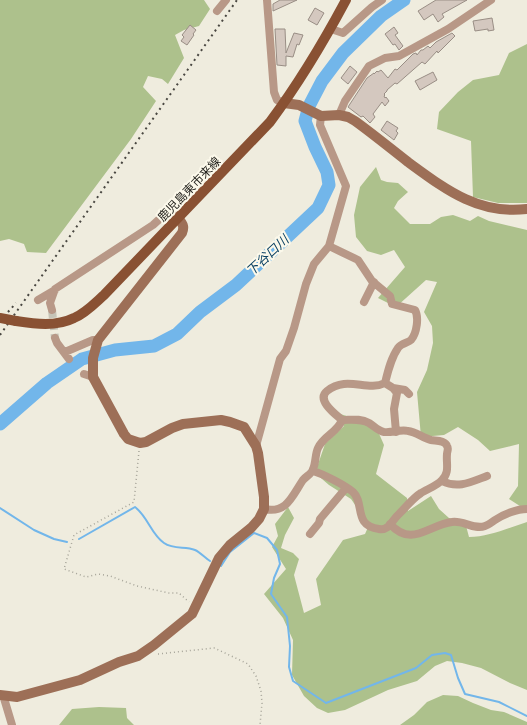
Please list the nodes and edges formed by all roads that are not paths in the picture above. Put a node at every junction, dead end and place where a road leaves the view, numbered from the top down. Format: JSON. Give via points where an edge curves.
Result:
{"nodes":[{"id":1,"x":226,"y":0,"type":"edge"},
{"id":2,"x":267,"y":0,"type":"edge"},
{"id":3,"x":346,"y":0,"type":"edge"},
{"id":4,"x":382,"y":0,"type":"edge"},
{"id":5,"x":491,"y":0,"type":"edge"},
{"id":6,"x":217,"y":11,"type":"dead end"},
{"id":7,"x":331,"y":28,"type":"junction"},
{"id":8,"x":284,"y":103,"type":"junction"},
{"id":9,"x":318,"y":115,"type":"junction"},
{"id":10,"x":339,"y":115,"type":"junction"},
{"id":11,"x":527,"y":209,"type":"edge"},
{"id":12,"x":178,"y":218,"type":"junction"},
{"id":13,"x":329,"y":246,"type":"junction"},
{"id":14,"x":374,"y":282,"type":"junction"},
{"id":15,"x":55,"y":290,"type":"junction"},
{"id":16,"x":38,"y":300,"type":"dead end"},
{"id":17,"x":364,"y":302,"type":"dead end"},
{"id":18,"x":52,"y":310,"type":"tunnel mouth"},
{"id":19,"x":0,"y":318,"type":"edge"},
{"id":20,"x":55,"y":338,"type":"tunnel mouth"},
{"id":21,"x":97,"y":344,"type":"junction"},
{"id":22,"x":385,"y":383,"type":"junction"},
{"id":23,"x":394,"y":388,"type":"junction"},
{"id":24,"x":409,"y":394,"type":"dead end"},
{"id":25,"x":342,"y":420,"type":"junction"},
{"id":26,"x":396,"y":432,"type":"junction"},
{"id":27,"x":256,"y":446,"type":"junction"},
{"id":28,"x":313,"y":471,"type":"junction"},
{"id":29,"x":487,"y":476,"type":"dead end"},
{"id":30,"x":442,"y":481,"type":"junction"},
{"id":31,"x":346,"y":488,"type":"junction"},
{"id":32,"x":264,"y":509,"type":"junction"},
{"id":33,"x":527,"y":509,"type":"edge"},
{"id":34,"x":390,"y":524,"type":"junction"},
{"id":35,"x":310,"y":534,"type":"dead end"},
{"id":36,"x":2,"y":695,"type":"edge"},
{"id":37,"x":12,"y":725,"type":"edge"}],
"edges":[{"from":1,"to":6,"type":"street"},
{"from":2,"to":8,"type":"street","via":[[274,92],[277,100]]},
{"from":3,"to":7,"type":"main road","name":"鹿児島東市来線"},
{"from":4,"to":7,"type":"street","via":[[343,33]]},
{"from":5,"to":10,"type":"street","via":[[454,25],[399,56],[385,58],[369,66],[345,101]]},
{"from":7,"to":8,"type":"main road","name":"鹿児島東市来線"},
{"from":8,"to":9,"type":"street","via":[[299,105]]},
{"from":8,"to":12,"type":"main road","name":"鹿児島東市来線","via":[[256,138]]},
{"from":9,"to":10,"type":"street"},
{"from":9,"to":13,"type":"street","via":[[346,186]]},
{"from":10,"to":11,"type":"street","via":[[355,121],[442,187],[460,197],[494,208]]},
{"from":12,"to":15,"type":"street","via":[[169,212],[165,214],[153,225]]},
{"from":12,"to":19,"type":"main road","name":"鹿児島東市来線","bridge":true,"via":[[85,312],[74,318],[50,324]]},
{"from":12,"to":21,"type":"street","via":[[184,225],[182,233]]},
{"from":13,"to":14,"type":"street","via":[[358,260]]},
{"from":13,"to":27,"type":"street","via":[[314,264],[306,284],[294,328],[286,351],[280,359]]},
{"from":14,"to":17,"type":"street"},
{"from":14,"to":22,"type":"street","via":[[390,296],[392,304],[415,310],[417,315],[416,330],[411,340],[399,346],[393,356]]},
{"from":15,"to":16,"type":"street"},
{"from":15,"to":18,"type":"street","via":[[50,303]]},
{"from":20,"to":21,"type":"street","via":[[67,356],[93,340]]},
{"from":21,"to":27,"type":"street","via":[[90,373],[128,439],[146,442],[183,424],[221,420],[244,427]]},
{"from":22,"to":23,"type":"street"},
{"from":22,"to":25,"type":"street","via":[[379,386],[341,384],[324,393],[324,400]]},
{"from":23,"to":24,"type":"street","via":[[405,390]]},
{"from":23,"to":26,"type":"street","via":[[397,393],[394,409]]},
{"from":25,"to":26,"type":"street","via":[[358,419],[381,432]]},
{"from":25,"to":28,"type":"street","via":[[340,426],[318,448]]},
{"from":26,"to":30,"type":"street","via":[[408,430],[447,445],[448,466]]},
{"from":27,"to":32,"type":"street"},
{"from":28,"to":31,"type":"street"},
{"from":28,"to":32,"type":"street","via":[[304,479],[286,505],[272,511]]},
{"from":29,"to":30,"type":"street","via":[[459,485],[450,485]]},
{"from":30,"to":34,"type":"street","via":[[419,494]]},
{"from":31,"to":34,"type":"street","via":[[353,492],[358,500],[360,515],[365,522],[380,530]]},
{"from":31,"to":35,"type":"street"},
{"from":32,"to":36,"type":"street","via":[[251,528],[219,558],[192,614],[154,645],[138,656],[80,680],[17,697]]},
{"from":33,"to":34,"type":"street","via":[[520,509],[485,526],[474,527],[453,522],[408,535],[398,532]]},
{"from":36,"to":37,"type":"street"}]}
